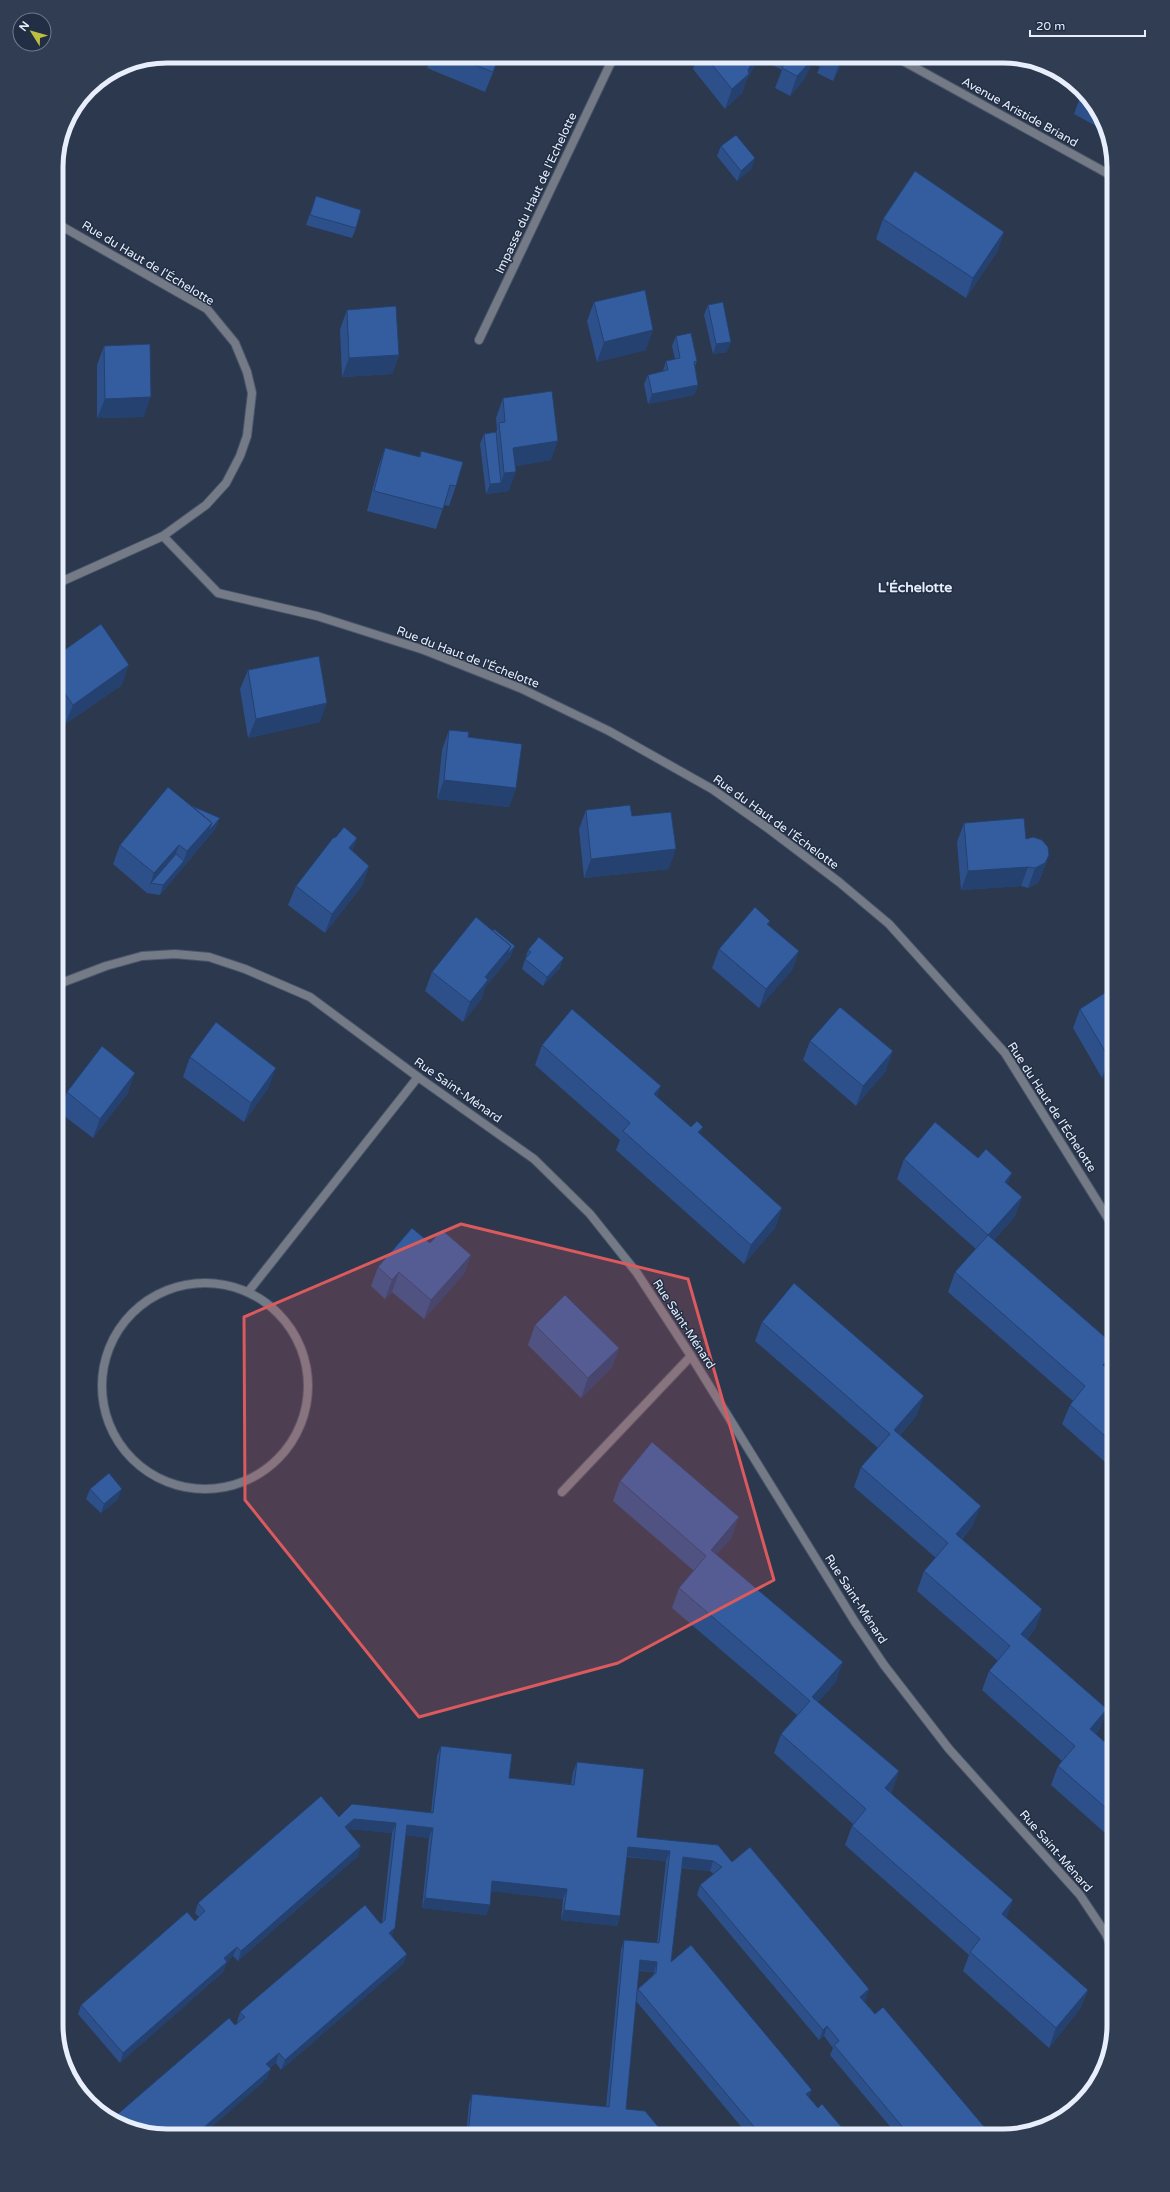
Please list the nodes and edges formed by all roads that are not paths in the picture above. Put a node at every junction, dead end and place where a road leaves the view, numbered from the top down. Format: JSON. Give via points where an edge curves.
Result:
{"nodes":[{"id":1,"x":611,"y":63,"type":"edge"},
{"id":2,"x":907,"y":63,"type":"edge"},
{"id":3,"x":1107,"y":173,"type":"edge"},
{"id":4,"x":63,"y":227,"type":"edge"},
{"id":5,"x":480,"y":340,"type":"dead end"},
{"id":6,"x":163,"y":536,"type":"junction"},
{"id":7,"x":63,"y":581,"type":"edge"},
{"id":8,"x":63,"y":981,"type":"edge"},
{"id":9,"x":418,"y":1077,"type":"junction"},
{"id":10,"x":1107,"y":1217,"type":"edge"},
{"id":11,"x":248,"y":1292,"type":"junction"},
{"id":12,"x":692,"y":1356,"type":"junction"},
{"id":13,"x":562,"y":1492,"type":"dead end"},
{"id":14,"x":1107,"y":1936,"type":"edge"}],
"edges":[{"from":1,"to":5,"type":"street","name":"Impasse du Haut de l'Echelotte"},
{"from":2,"to":3,"type":"street","name":"Avenue Aristide Briand"},
{"from":4,"to":6,"type":"street","name":"Rue du Haut de l'Échelotte","via":[[207,309],[235,342],[247,372],[252,393],[247,436],[226,483],[206,504]]},
{"from":6,"to":7,"type":"street"},
{"from":6,"to":10,"type":"street","name":"Rue du Haut de l'Échelotte","via":[[218,593],[317,616],[424,650],[520,688],[609,731],[705,786],[769,829],[889,924],[1005,1053]]},
{"from":8,"to":9,"type":"street","name":"Rue Saint-Ménard","via":[[142,956],[175,954],[209,957],[245,969],[310,997]]},
{"from":9,"to":11,"type":"street"},
{"from":9,"to":12,"type":"street","name":"Rue Saint-Ménard","via":[[534,1159],[590,1214],[637,1273]]},
{"from":11,"to":11,"type":"street","via":[[217,1284],[185,1285],[154,1296],[129,1316],[111,1343],[102,1374],[103,1406],[114,1437],[134,1462],[161,1480],[196,1489],[232,1486],[264,1471],[293,1439],[305,1412],[308,1377],[299,1342],[278,1313]]},
{"from":12,"to":13,"type":"street"},
{"from":12,"to":14,"type":"street","name":"Rue Saint-Ménard","via":[[884,1665],[949,1749],[1080,1895]]}]}
